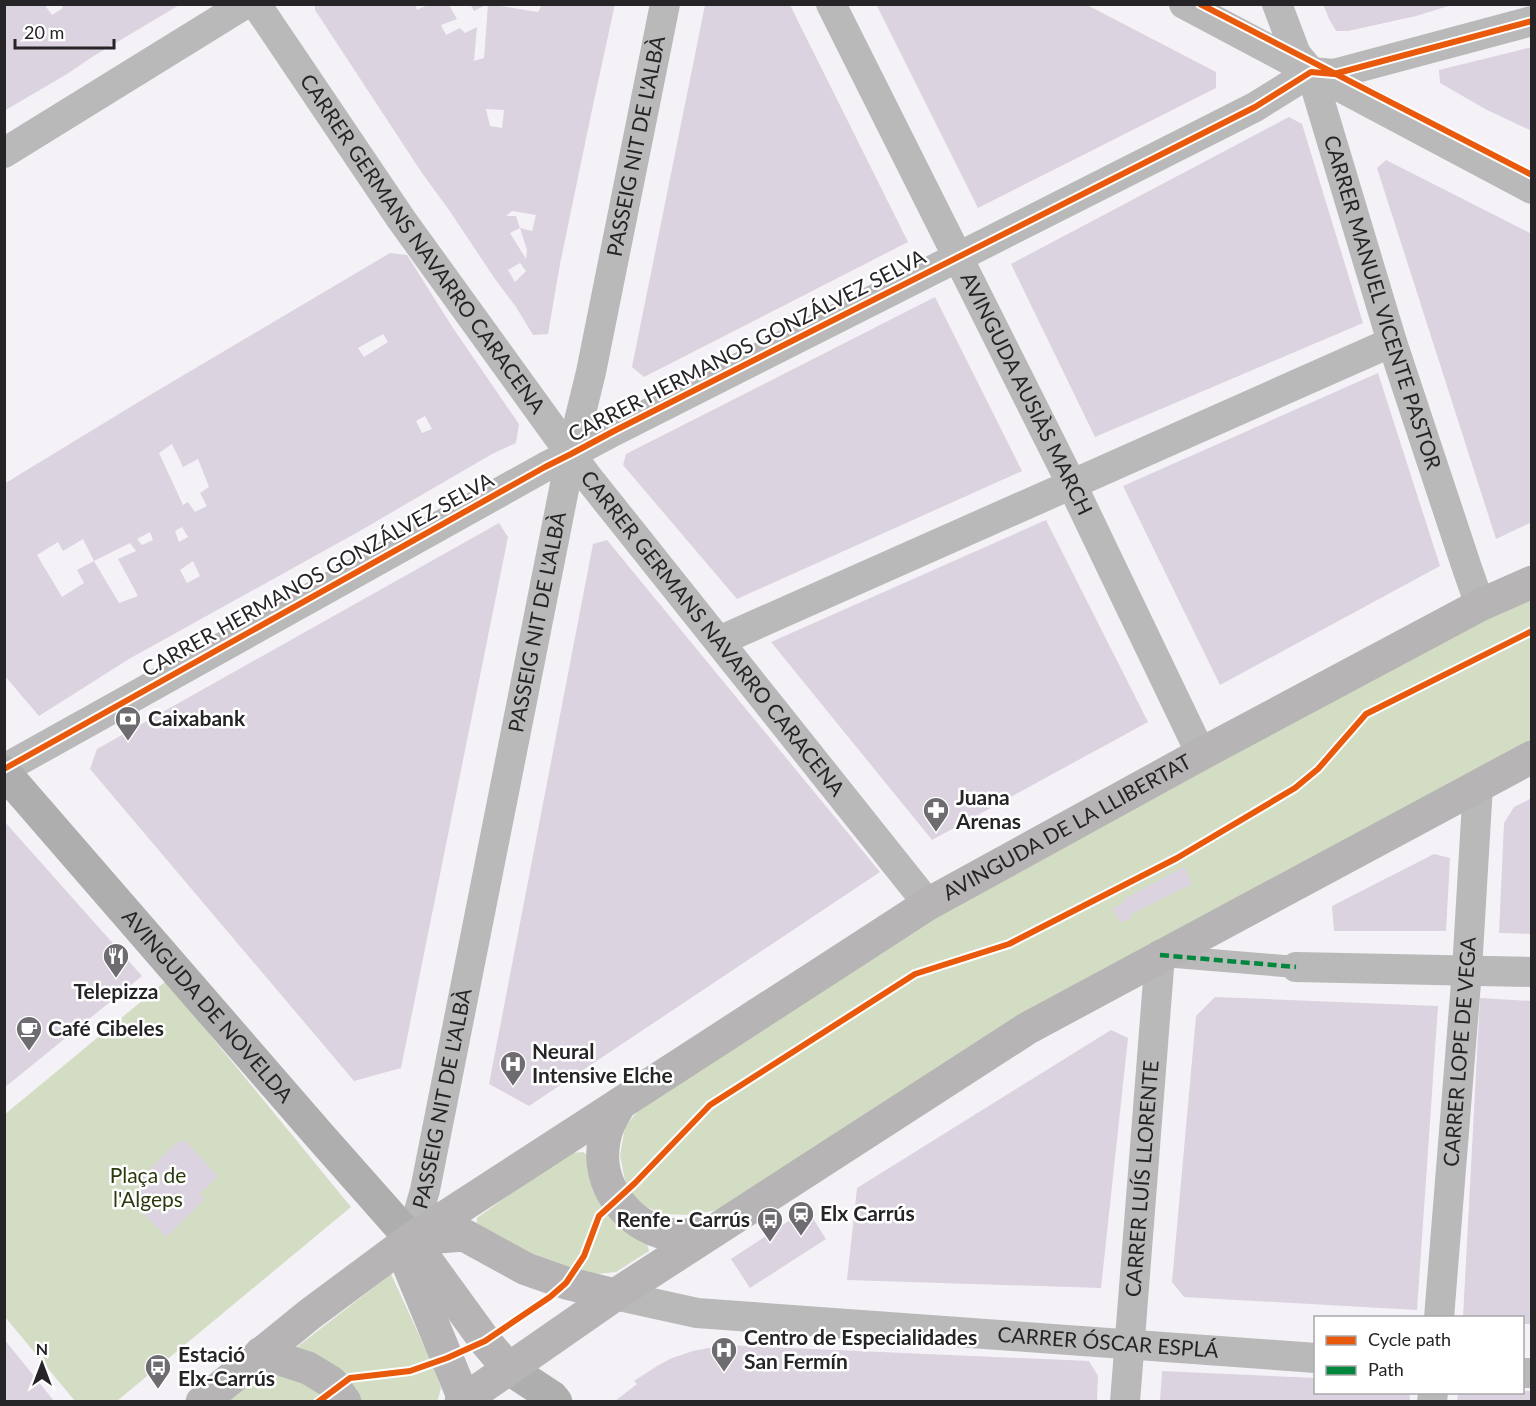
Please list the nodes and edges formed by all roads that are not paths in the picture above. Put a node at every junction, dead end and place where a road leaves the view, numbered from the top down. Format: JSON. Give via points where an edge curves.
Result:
{"nodes":[{"id":1,"x":245,"y":4,"type":"edge"},
{"id":2,"x":256,"y":4,"type":"edge"},
{"id":3,"x":665,"y":4,"type":"edge"},
{"id":4,"x":831,"y":4,"type":"edge"},
{"id":5,"x":1184,"y":4,"type":"edge"},
{"id":6,"x":1277,"y":4,"type":"edge"},
{"id":7,"x":1532,"y":21,"type":"edge"},
{"id":8,"x":1311,"y":72,"type":"junction"},
{"id":9,"x":4,"y":153,"type":"edge"},
{"id":10,"x":1532,"y":189,"type":"edge"},
{"id":11,"x":957,"y":256,"type":"junction"},
{"id":12,"x":1392,"y":342,"type":"junction"},
{"id":13,"x":571,"y":454,"type":"junction"},
{"id":14,"x":1072,"y":485,"type":"junction"},
{"id":15,"x":1532,"y":582,"type":"edge"},
{"id":16,"x":1480,"y":605,"type":"junction"},
{"id":17,"x":719,"y":641,"type":"junction"},
{"id":18,"x":1201,"y":754,"type":"junction"},
{"id":19,"x":1532,"y":757,"type":"edge"},
{"id":20,"x":4,"y":770,"type":"edge"},
{"id":21,"x":1478,"y":785,"type":"junction"},
{"id":22,"x":928,"y":904,"type":"junction"},
{"id":23,"x":1160,"y":956,"type":"junction"},
{"id":24,"x":1296,"y":967,"type":"joint"},
{"id":25,"x":1467,"y":970,"type":"junction"},
{"id":26,"x":1532,"y":972,"type":"edge"},
{"id":27,"x":620,"y":1104,"type":"junction"},
{"id":28,"x":713,"y":1230,"type":"junction"},
{"id":29,"x":411,"y":1239,"type":"junction"},
{"id":30,"x":615,"y":1294,"type":"junction"},
{"id":31,"x":1439,"y":1316,"type":"edge"},
{"id":32,"x":1129,"y":1344,"type":"junction"},
{"id":33,"x":261,"y":1353,"type":"junction"},
{"id":34,"x":1314,"y":1358,"type":"edge"},
{"id":35,"x":508,"y":1368,"type":"junction"},
{"id":36,"x":202,"y":1401,"type":"edge"},
{"id":37,"x":345,"y":1401,"type":"edge"},
{"id":38,"x":463,"y":1401,"type":"edge"},
{"id":39,"x":556,"y":1401,"type":"edge"},
{"id":40,"x":1125,"y":1401,"type":"edge"}],
"edges":[{"from":1,"to":9,"type":"street"},
{"from":2,"to":13,"type":"street","name":"CARRER GERMANS NAVARRO CARACENA","via":[[401,219]]},
{"from":3,"to":13,"type":"street","name":"PASSEIG NIT DE L'ALBÀ"},
{"from":4,"to":11,"type":"street","name":"AVINGUDA AUSIÀS MARCH"},
{"from":5,"to":8,"type":"street"},
{"from":6,"to":8,"type":"street","name":"CARRER MANUEL VICENTE PASTOR","via":[[1296,54]]},
{"from":7,"to":8,"type":"street","via":[[1334,74]]},
{"from":8,"to":10,"type":"street"},
{"from":8,"to":11,"type":"street","name":"CARRER HERMANOS GONZÁLVEZ SELVA","via":[[1254,107]]},
{"from":8,"to":12,"type":"street","name":"CARRER MANUEL VICENTE PASTOR"},
{"from":11,"to":13,"type":"street","name":"CARRER HERMANOS GONZÁLVEZ SELVA"},
{"from":11,"to":14,"type":"street","name":"AVINGUDA AUSIÀS MARCH"},
{"from":12,"to":14,"type":"street"},
{"from":12,"to":16,"type":"street","name":"CARRER MANUEL VICENTE PASTOR"},
{"from":13,"to":17,"type":"street","name":"CARRER GERMANS NAVARRO CARACENA"},
{"from":13,"to":20,"type":"street","name":"CARRER HERMANOS GONZÁLVEZ SELVA"},
{"from":13,"to":29,"type":"street","name":"PASSEIG NIT DE L'ALBÀ","via":[[425,1190]]},
{"from":14,"to":17,"type":"street"},
{"from":14,"to":18,"type":"street","name":"AVINGUDA AUSIÀS MARCH"},
{"from":15,"to":16,"type":"highway","name":"AVINGUDA DE LA LLIBERTAT"},
{"from":16,"to":18,"type":"highway","name":"AVINGUDA DE LA LLIBERTAT"},
{"from":17,"to":22,"type":"street","name":"CARRER GERMANS NAVARRO CARACENA"},
{"from":18,"to":22,"type":"highway","name":"AVINGUDA DE LA LLIBERTAT"},
{"from":19,"to":21,"type":"highway"},
{"from":20,"to":29,"type":"main road","name":"AVINGUDA DE NOVELDA"},
{"from":21,"to":23,"type":"highway"},
{"from":21,"to":25,"type":"street","name":"CARRER LOPE DE VEGA"},
{"from":22,"to":27,"type":"highway","name":"AVINGUDA DE LA LLIBERTAT"},
{"from":23,"to":24,"type":"street"},
{"from":23,"to":28,"type":"highway","via":[[1028,1028]]},
{"from":23,"to":32,"type":"street","name":"CARRER LUÍS LLORENTE"},
{"from":24,"to":25,"type":"street"},
{"from":25,"to":26,"type":"street"},
{"from":25,"to":31,"type":"street","name":"CARRER LOPE DE VEGA"},
{"from":27,"to":28,"type":"highway","via":[[603,1141],[607,1182],[616,1200],[649,1228],[692,1235]]},
{"from":27,"to":29,"type":"highway","name":"AVINGUDA DE LA LLIBERTAT"},
{"from":28,"to":30,"type":"highway"},
{"from":29,"to":30,"type":"highway","via":[[464,1235],[526,1269],[566,1284]]},
{"from":29,"to":33,"type":"highway","name":"AVINGUDA DE LA LLIBERTAT"},
{"from":29,"to":35,"type":"highway"},
{"from":29,"to":38,"type":"highway","via":[[410,1269]]},
{"from":30,"to":32,"type":"street","name":"CARRER ÓSCAR ESPLÁ","via":[[697,1313]]},
{"from":30,"to":35,"type":"highway"},
{"from":32,"to":34,"type":"street","name":"CARRER ÓSCAR ESPLÁ"},
{"from":32,"to":40,"type":"street","name":"CARRER LUÍS LLORENTE"},
{"from":33,"to":36,"type":"highway","name":"AVINGUDA DE LA LLIBERTAT"},
{"from":33,"to":37,"type":"highway","via":[[308,1368],[331,1382]]},
{"from":35,"to":38,"type":"highway"},
{"from":35,"to":39,"type":"main road"}]}
